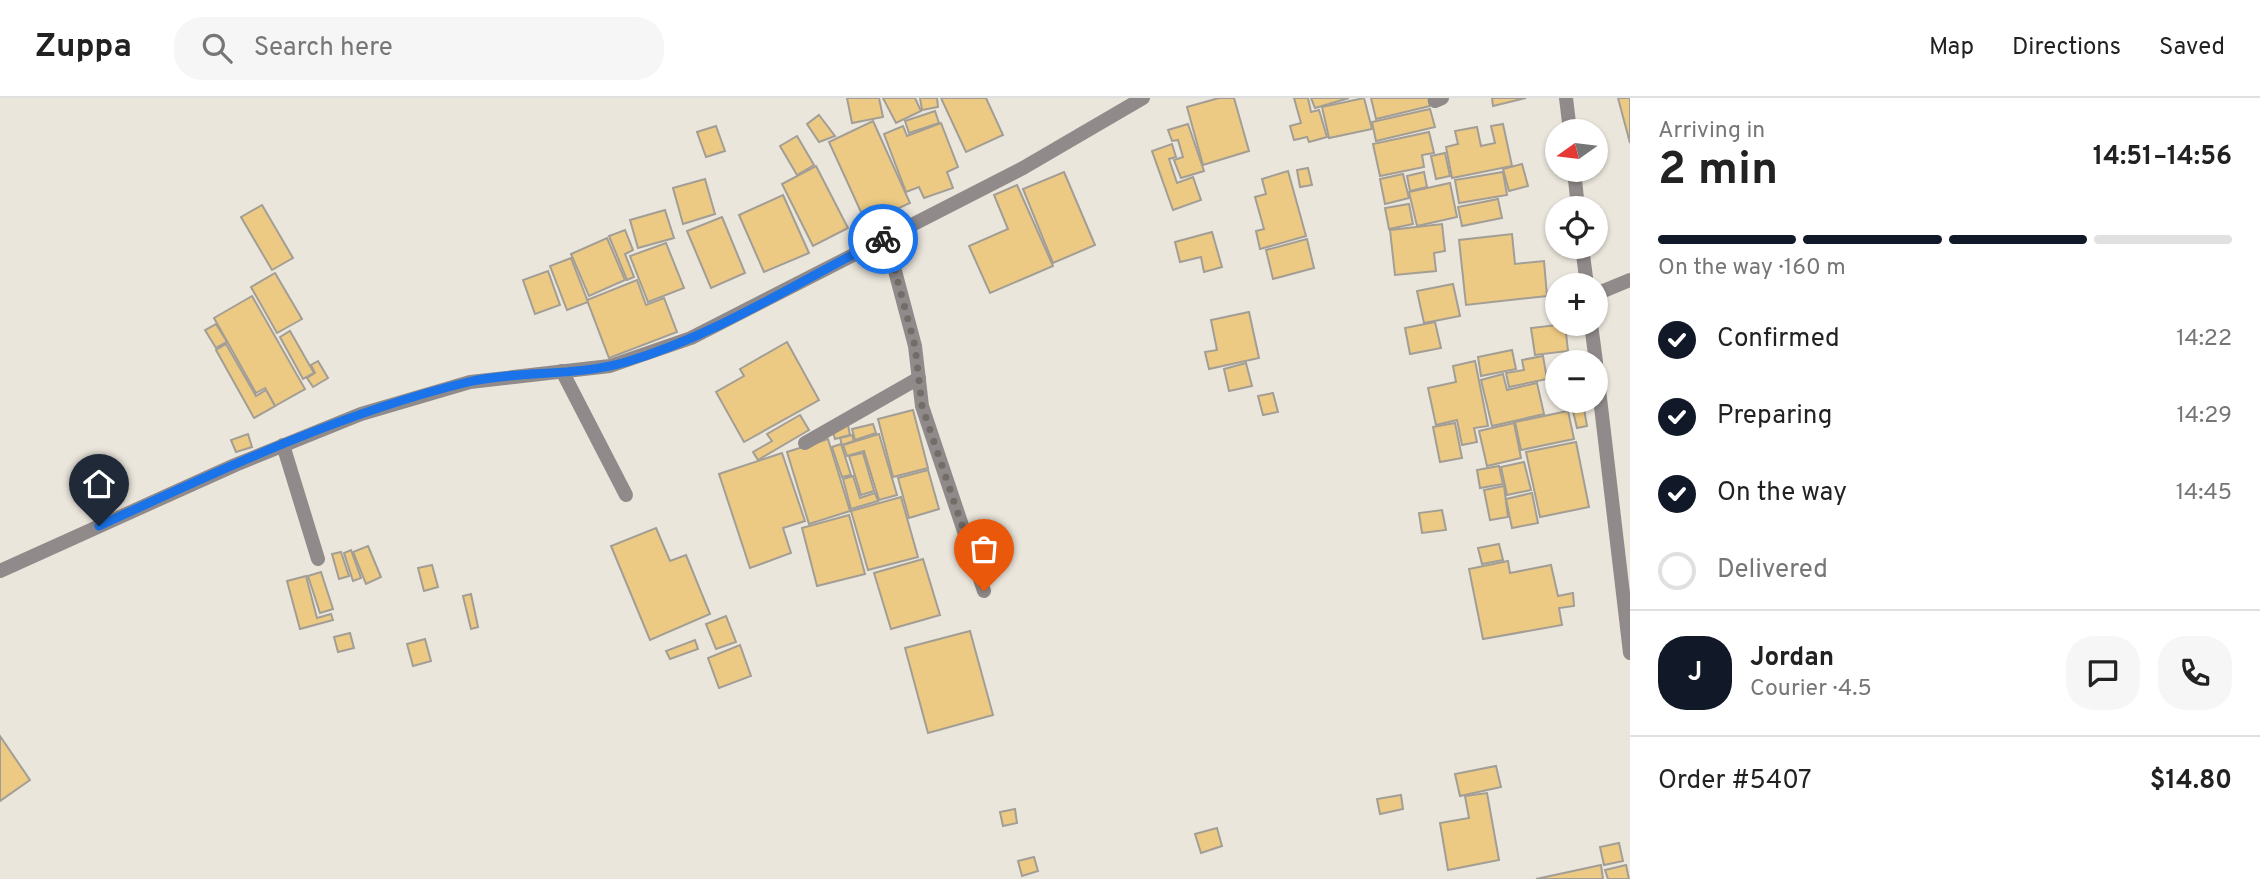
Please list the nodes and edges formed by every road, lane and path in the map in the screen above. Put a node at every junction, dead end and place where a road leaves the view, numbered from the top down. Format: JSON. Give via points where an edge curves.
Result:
{"nodes":[{"id":1,"x":1143,"y":98,"type":"edge"},
{"id":2,"x":1566,"y":98,"type":"edge"},
{"id":3,"x":1569,"y":119,"type":"edge"},
{"id":4,"x":886,"y":237,"type":"junction"},
{"id":5,"x":1630,"y":280,"type":"edge"},
{"id":6,"x":1608,"y":289,"type":"edge"},
{"id":7,"x":562,"y":371,"type":"junction"},
{"id":8,"x":919,"y":379,"type":"junction"},
{"id":9,"x":1602,"y":413,"type":"edge"},
{"id":10,"x":804,"y":443,"type":"dead end"},
{"id":11,"x":283,"y":445,"type":"junction"},
{"id":12,"x":626,"y":495,"type":"dead end"},
{"id":13,"x":318,"y":559,"type":"dead end"},
{"id":14,"x":0,"y":571,"type":"edge"},
{"id":15,"x":984,"y":591,"type":"dead end"},
{"id":16,"x":1630,"y":653,"type":"edge"}],
"edges":[{"from":1,"to":4,"type":"street","via":[[1023,168]]},
{"from":2,"to":3,"type":"street"},
{"from":4,"to":7,"type":"street","via":[[691,338],[618,364]]},
{"from":4,"to":8,"type":"street","via":[[915,346]]},
{"from":5,"to":6,"type":"street"},
{"from":7,"to":11,"type":"street","via":[[470,382],[361,414]]},
{"from":7,"to":12,"type":"street"},
{"from":8,"to":10,"type":"street"},
{"from":8,"to":15,"type":"street","via":[[922,406]]},
{"from":9,"to":16,"type":"street"},
{"from":11,"to":13,"type":"street"},
{"from":11,"to":14,"type":"street"}]}
